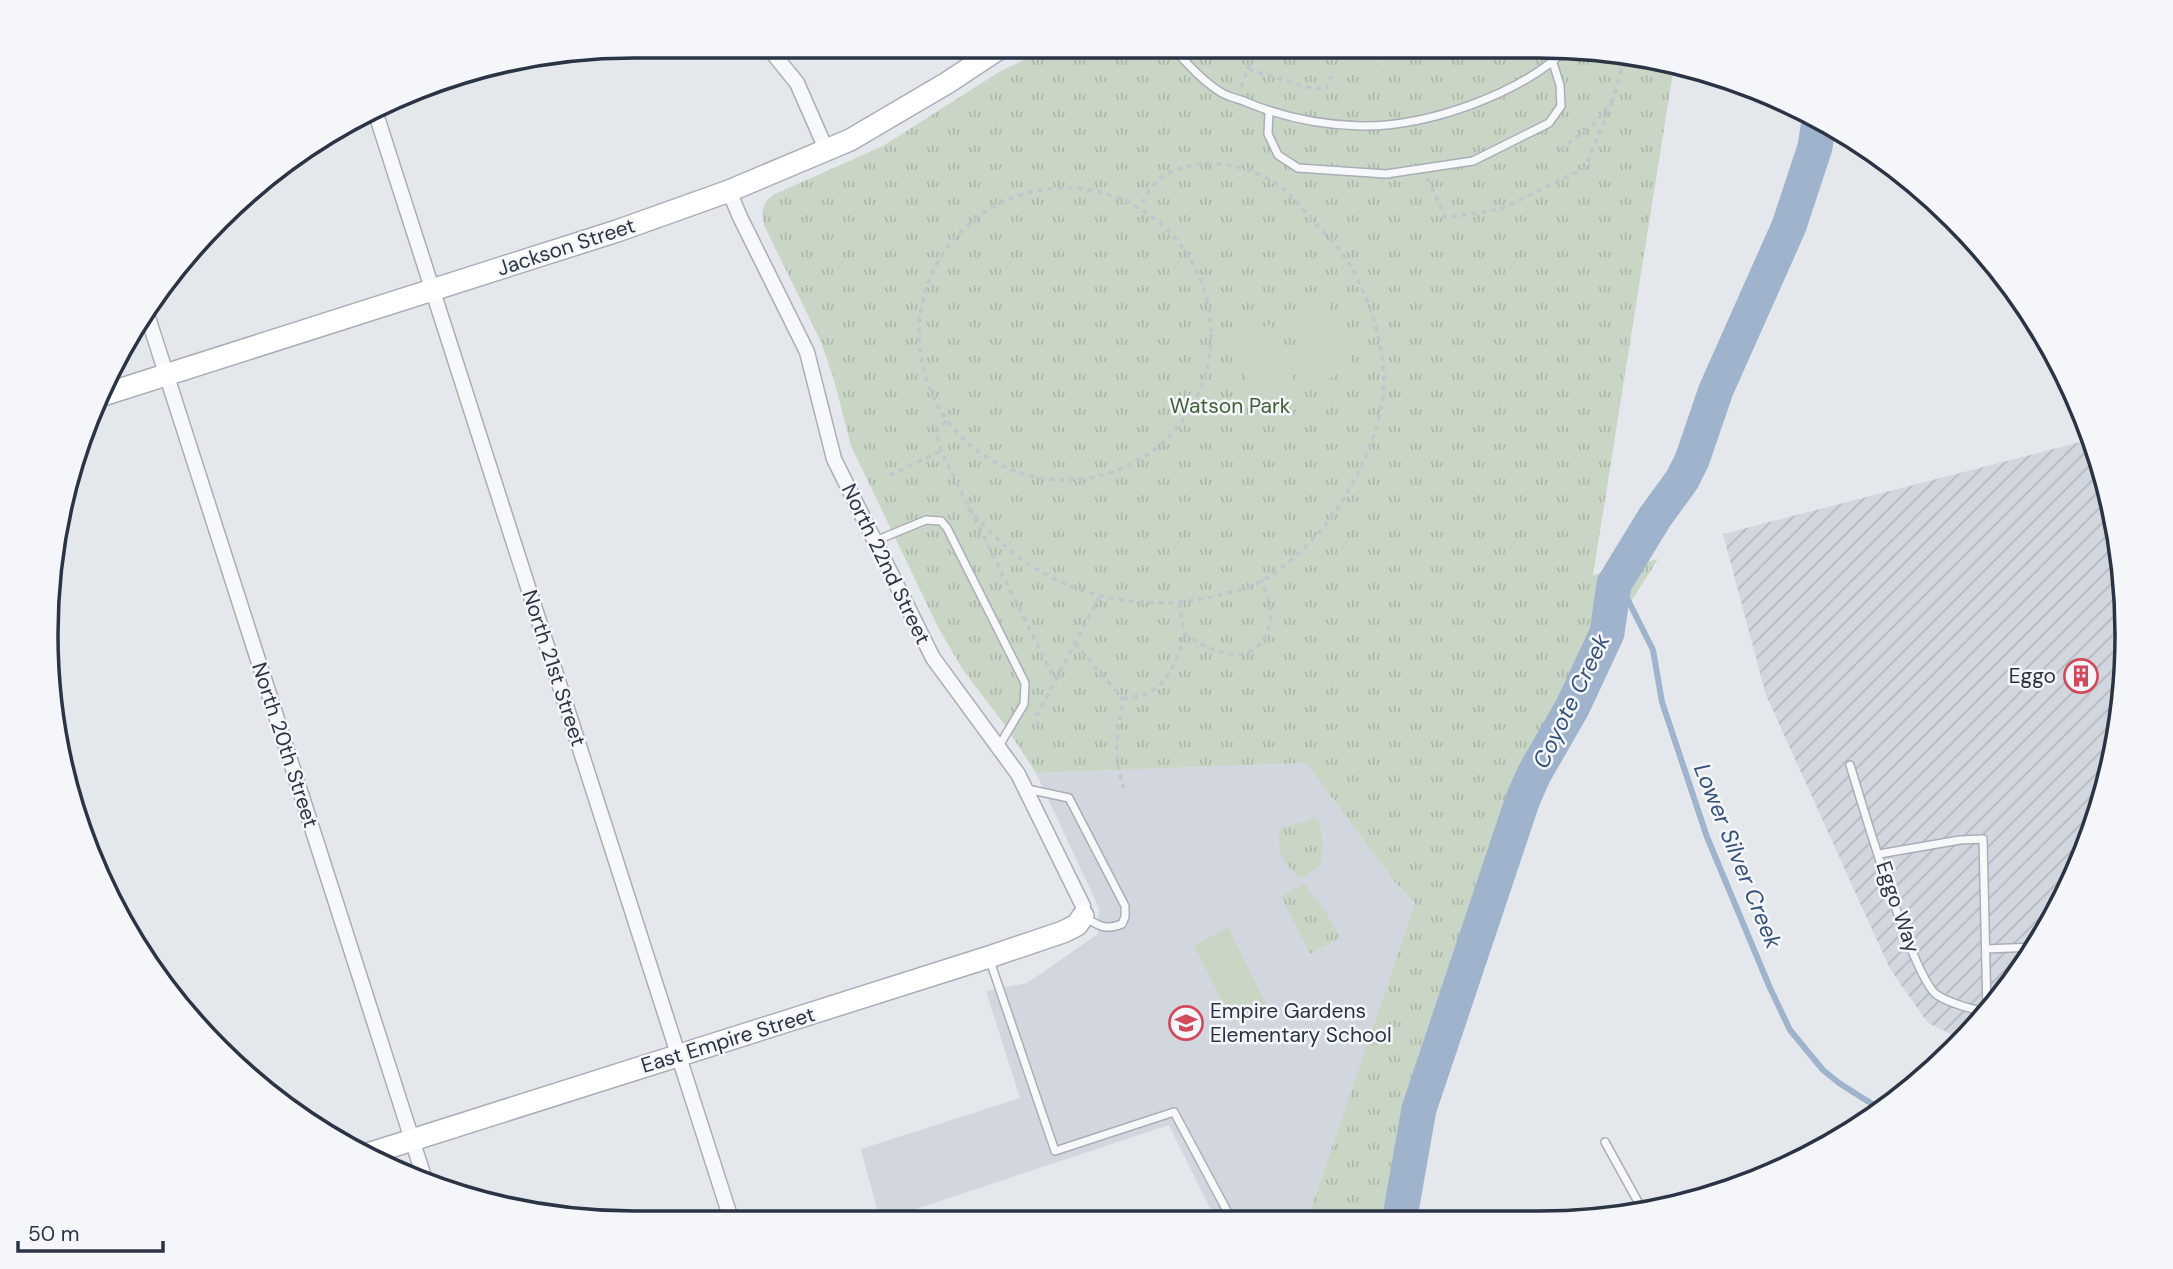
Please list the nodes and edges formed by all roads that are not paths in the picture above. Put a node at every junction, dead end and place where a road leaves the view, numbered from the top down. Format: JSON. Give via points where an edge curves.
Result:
{"nodes":[{"id":1,"x":779,"y":58,"type":"edge"},
{"id":2,"x":984,"y":58,"type":"edge"},
{"id":3,"x":1182,"y":58,"type":"edge"},
{"id":4,"x":1558,"y":58,"type":"edge"},
{"id":5,"x":1553,"y":63,"type":"junction"},
{"id":6,"x":1269,"y":112,"type":"junction"},
{"id":7,"x":377,"y":118,"type":"edge"},
{"id":8,"x":826,"y":149,"type":"junction"},
{"id":9,"x":729,"y":191,"type":"junction"},
{"id":10,"x":432,"y":289,"type":"junction"},
{"id":11,"x":150,"y":322,"type":"edge"},
{"id":12,"x":166,"y":375,"type":"junction"},
{"id":13,"x":111,"y":392,"type":"edge"},
{"id":14,"x":875,"y":541,"type":"junction"},
{"id":15,"x":999,"y":746,"type":"junction"},
{"id":16,"x":1850,"y":765,"type":"dead end"},
{"id":17,"x":1025,"y":788,"type":"junction"},
{"id":18,"x":1879,"y":854,"type":"junction"},
{"id":19,"x":1083,"y":916,"type":"junction"},
{"id":20,"x":2023,"y":948,"type":"edge"},
{"id":21,"x":1986,"y":949,"type":"junction"},
{"id":22,"x":989,"y":957,"type":"junction"},
{"id":23,"x":1987,"y":997,"type":"edge"},
{"id":24,"x":1976,"y":1010,"type":"edge"},
{"id":25,"x":679,"y":1056,"type":"junction"},
{"id":26,"x":412,"y":1140,"type":"junction"},
{"id":27,"x":1605,"y":1142,"type":"dead end"},
{"id":28,"x":377,"y":1151,"type":"edge"},
{"id":29,"x":422,"y":1170,"type":"edge"},
{"id":30,"x":1638,"y":1202,"type":"edge"},
{"id":31,"x":728,"y":1211,"type":"edge"},
{"id":32,"x":1227,"y":1211,"type":"edge"}],
"edges":[{"from":1,"to":8,"type":"street","via":[[797,83]]},
{"from":2,"to":8,"type":"street","name":"Jackson Street","via":[[890,118]]},
{"from":3,"to":6,"type":"lane","via":[[1222,92]]},
{"from":4,"to":5,"type":"lane"},
{"from":5,"to":6,"type":"lane","via":[[1501,93],[1449,113],[1406,121],[1362,126]]},
{"from":5,"to":6,"type":"lane","via":[[1561,106],[1549,123],[1473,161],[1386,174],[1298,168],[1278,155],[1268,134]]},
{"from":7,"to":10,"type":"street","name":"North 21st Street"},
{"from":8,"to":9,"type":"street","name":"Jackson Street"},
{"from":9,"to":10,"type":"street","name":"Jackson Street","via":[[617,232]]},
{"from":9,"to":14,"type":"street","name":"North 22nd Street","via":[[807,352],[834,459]]},
{"from":10,"to":12,"type":"street","name":"Jackson Street"},
{"from":10,"to":25,"type":"street","name":"North 21st Street"},
{"from":11,"to":12,"type":"street","name":"North 20th Street"},
{"from":12,"to":13,"type":"street","name":"Jackson Street"},
{"from":12,"to":26,"type":"street","name":"North 20th Street"},
{"from":14,"to":15,"type":"street","name":"North 22nd Street","via":[[933,658]]},
{"from":14,"to":15,"type":"lane","via":[[926,520],[941,521],[947,528],[1025,683],[1024,704]]},
{"from":15,"to":17,"type":"street","name":"North 22nd Street"},
{"from":16,"to":18,"type":"lane","name":"Eggo Way"},
{"from":17,"to":19,"type":"street","name":"North 22nd Street","via":[[1083,906]]},
{"from":17,"to":19,"type":"lane","via":[[1069,799],[1125,906],[1122,923],[1111,928]]},
{"from":18,"to":21,"type":"lane","via":[[1983,839]]},
{"from":18,"to":24,"type":"lane","name":"Eggo Way","via":[[1913,956],[1935,994]]},
{"from":19,"to":22,"type":"street","name":"East Empire Street","via":[[1063,932]]},
{"from":20,"to":21,"type":"lane"},
{"from":21,"to":23,"type":"lane"},
{"from":22,"to":25,"type":"street","name":"East Empire Street"},
{"from":22,"to":32,"type":"lane","via":[[1055,1151],[1174,1112]]},
{"from":25,"to":26,"type":"street","name":"East Empire Street"},
{"from":25,"to":31,"type":"street","name":"North 21st Street"},
{"from":26,"to":28,"type":"street","name":"East Empire Street"},
{"from":26,"to":29,"type":"street","name":"North 20th Street"},
{"from":27,"to":30,"type":"lane"}]}
